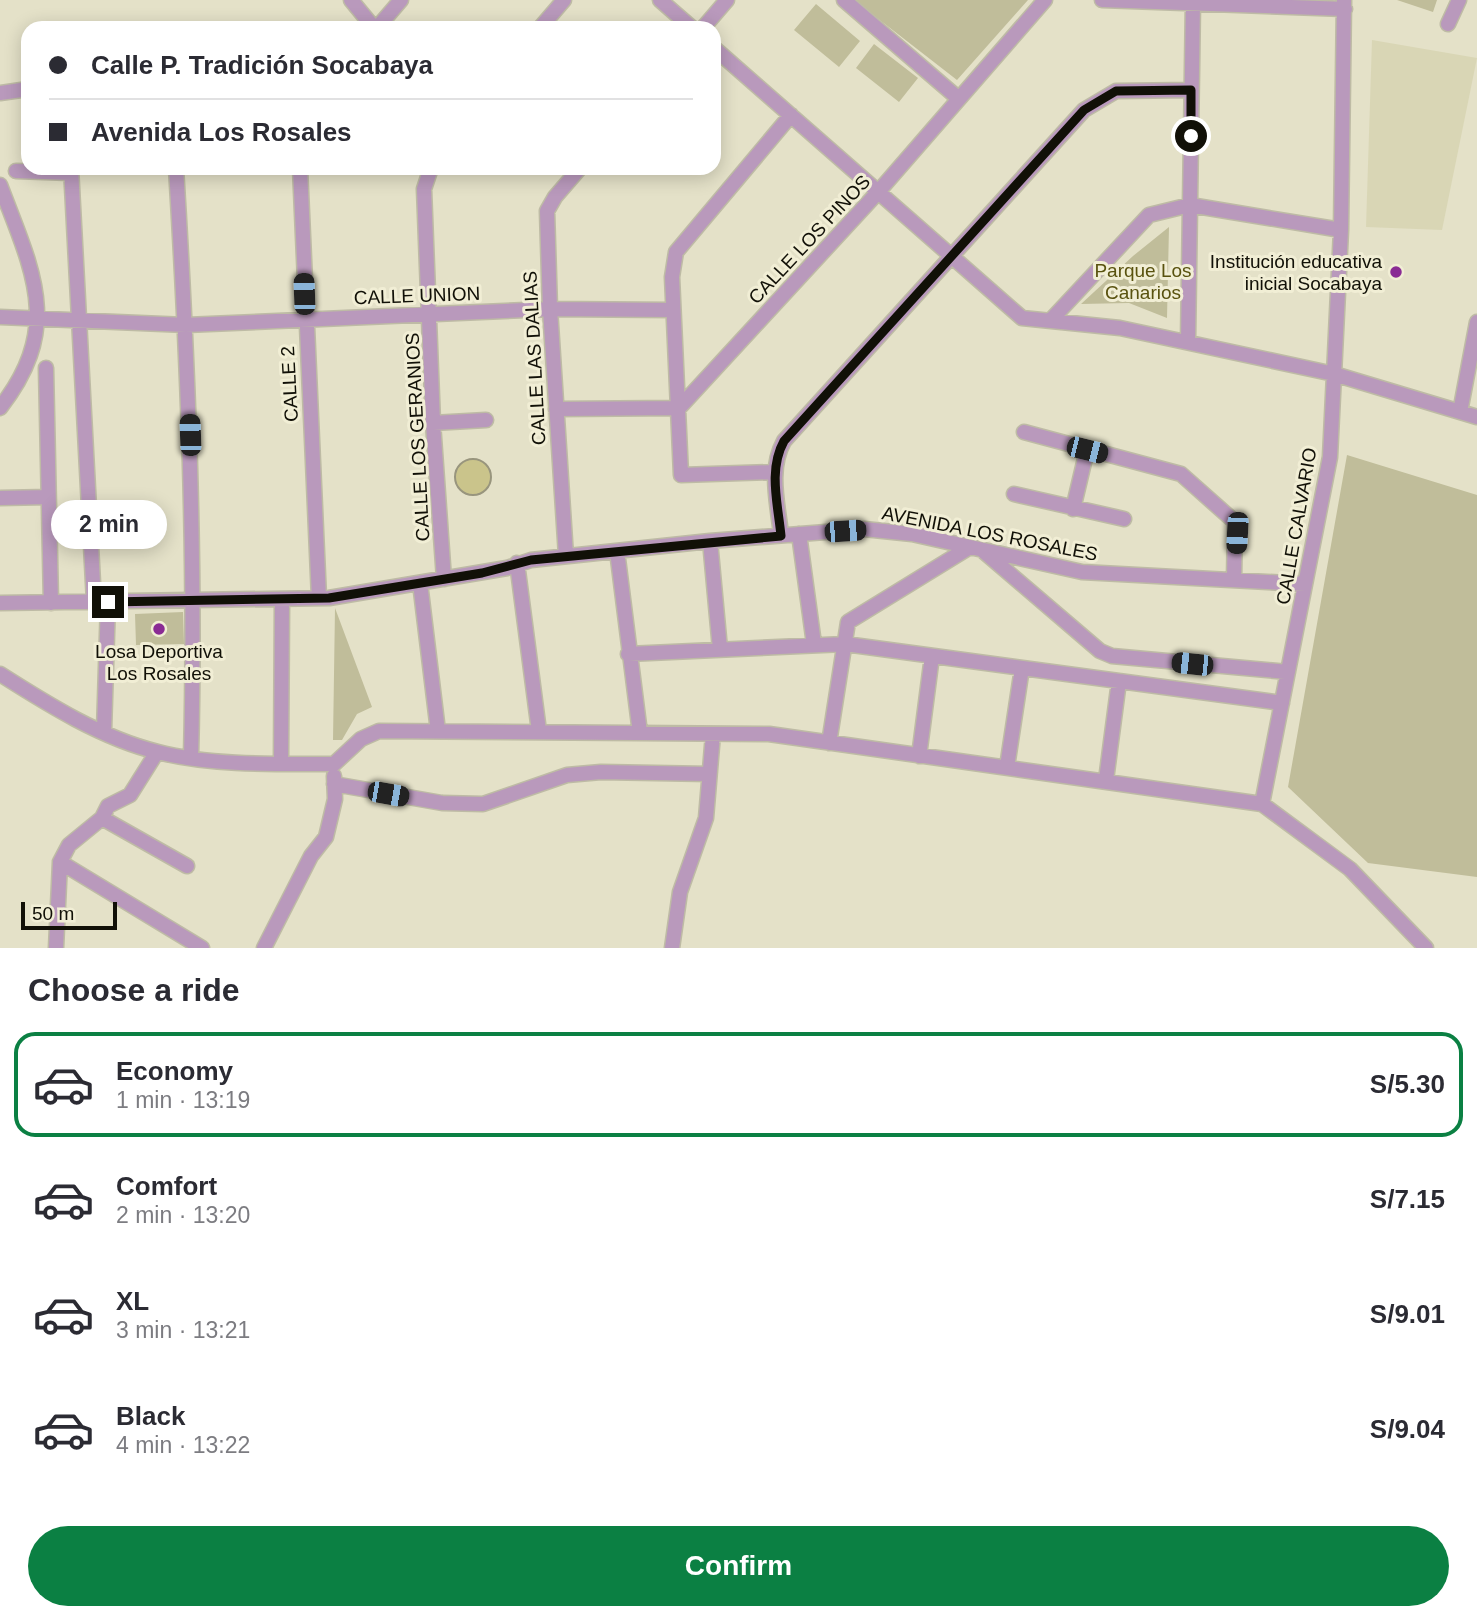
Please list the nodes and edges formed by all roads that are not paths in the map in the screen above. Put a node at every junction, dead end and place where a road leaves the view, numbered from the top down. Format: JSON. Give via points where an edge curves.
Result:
{"nodes":[{"id":1,"x":351,"y":0,"type":"edge"},
{"id":2,"x":401,"y":0,"type":"edge"},
{"id":3,"x":564,"y":0,"type":"edge"},
{"id":4,"x":660,"y":0,"type":"edge"},
{"id":5,"x":727,"y":0,"type":"edge"},
{"id":6,"x":844,"y":0,"type":"edge"},
{"id":7,"x":1045,"y":0,"type":"edge"},
{"id":8,"x":1102,"y":0,"type":"edge"},
{"id":9,"x":1459,"y":0,"type":"edge"},
{"id":10,"x":1193,"y":2,"type":"edge"},
{"id":11,"x":1344,"y":4,"type":"edge"},
{"id":12,"x":369,"y":21,"type":"edge"},
{"id":13,"x":382,"y":21,"type":"edge"},
{"id":14,"x":546,"y":21,"type":"edge"},
{"id":15,"x":684,"y":21,"type":"edge"},
{"id":16,"x":709,"y":21,"type":"edge"},
{"id":17,"x":1448,"y":24,"type":"dead end"},
{"id":18,"x":721,"y":54,"type":"edge"},
{"id":19,"x":21,"y":90,"type":"edge"},
{"id":20,"x":1191,"y":90,"type":"junction"},
{"id":21,"x":0,"y":93,"type":"edge"},
{"id":22,"x":959,"y":99,"type":"junction"},
{"id":23,"x":791,"y":115,"type":"junction"},
{"id":24,"x":16,"y":171,"type":"dead end"},
{"id":25,"x":21,"y":171,"type":"edge"},
{"id":26,"x":71,"y":175,"type":"edge"},
{"id":27,"x":176,"y":175,"type":"edge"},
{"id":28,"x":300,"y":175,"type":"edge"},
{"id":29,"x":429,"y":175,"type":"edge"},
{"id":30,"x":574,"y":175,"type":"edge"},
{"id":31,"x":0,"y":184,"type":"edge"},
{"id":32,"x":879,"y":191,"type":"junction"},
{"id":33,"x":1190,"y":205,"type":"junction"},
{"id":34,"x":1341,"y":230,"type":"junction"},
{"id":35,"x":950,"y":254,"type":"junction"},
{"id":36,"x":550,"y":309,"type":"junction"},
{"id":37,"x":673,"y":310,"type":"junction"},
{"id":38,"x":430,"y":314,"type":"junction"},
{"id":39,"x":0,"y":317,"type":"edge"},
{"id":40,"x":37,"y":319,"type":"junction"},
{"id":41,"x":305,"y":319,"type":"junction"},
{"id":42,"x":1050,"y":321,"type":"junction"},
{"id":43,"x":79,"y":322,"type":"junction"},
{"id":44,"x":1477,"y":322,"type":"edge"},
{"id":45,"x":186,"y":325,"type":"junction"},
{"id":46,"x":1188,"y":342,"type":"junction"},
{"id":47,"x":46,"y":368,"type":"dead end"},
{"id":48,"x":1334,"y":374,"type":"junction"},
{"id":49,"x":0,"y":408,"type":"edge"},
{"id":50,"x":679,"y":408,"type":"junction"},
{"id":51,"x":556,"y":409,"type":"junction"},
{"id":52,"x":1460,"y":412,"type":"junction"},
{"id":53,"x":1477,"y":417,"type":"edge"},
{"id":54,"x":486,"y":420,"type":"dead end"},
{"id":55,"x":433,"y":423,"type":"junction"},
{"id":56,"x":1024,"y":432,"type":"dead end"},
{"id":57,"x":1087,"y":450,"type":"junction"},
{"id":58,"x":775,"y":472,"type":"junction"},
{"id":59,"x":1014,"y":494,"type":"dead end"},
{"id":60,"x":48,"y":497,"type":"junction"},
{"id":61,"x":0,"y":498,"type":"edge"},
{"id":62,"x":1073,"y":509,"type":"junction"},
{"id":63,"x":1124,"y":519,"type":"dead end"},
{"id":64,"x":799,"y":534,"type":"junction"},
{"id":65,"x":781,"y":536,"type":"junction"},
{"id":66,"x":710,"y":541,"type":"junction"},
{"id":67,"x":976,"y":548,"type":"junction"},
{"id":68,"x":617,"y":551,"type":"junction"},
{"id":69,"x":566,"y":556,"type":"junction"},
{"id":70,"x":517,"y":563,"type":"junction"},
{"id":71,"x":444,"y":579,"type":"junction"},
{"id":72,"x":1234,"y":580,"type":"junction"},
{"id":73,"x":420,"y":583,"type":"junction"},
{"id":74,"x":1306,"y":584,"type":"junction"},
{"id":75,"x":319,"y":598,"type":"junction"},
{"id":76,"x":195,"y":599,"type":"junction"},
{"id":77,"x":282,"y":599,"type":"junction"},
{"id":78,"x":101,"y":602,"type":"junction"},
{"id":79,"x":0,"y":603,"type":"edge"},
{"id":80,"x":51,"y":603,"type":"junction"},
{"id":81,"x":845,"y":643,"type":"junction"},
{"id":82,"x":814,"y":644,"type":"junction"},
{"id":83,"x":720,"y":649,"type":"junction"},
{"id":84,"x":628,"y":654,"type":"junction"},
{"id":85,"x":932,"y":656,"type":"junction"},
{"id":86,"x":1021,"y":668,"type":"junction"},
{"id":87,"x":1288,"y":672,"type":"junction"},
{"id":88,"x":0,"y":674,"type":"edge"},
{"id":89,"x":1119,"y":681,"type":"junction"},
{"id":90,"x":1282,"y":703,"type":"junction"},
{"id":91,"x":104,"y":731,"type":"junction"},
{"id":92,"x":438,"y":731,"type":"junction"},
{"id":93,"x":539,"y":731,"type":"junction"},
{"id":94,"x":640,"y":733,"type":"junction"},
{"id":95,"x":713,"y":734,"type":"junction"},
{"id":96,"x":828,"y":743,"type":"junction"},
{"id":97,"x":157,"y":752,"type":"junction"},
{"id":98,"x":919,"y":756,"type":"junction"},
{"id":99,"x":191,"y":757,"type":"junction"},
{"id":100,"x":281,"y":764,"type":"junction"},
{"id":101,"x":334,"y":764,"type":"junction"},
{"id":102,"x":1007,"y":767,"type":"junction"},
{"id":103,"x":709,"y":774,"type":"junction"},
{"id":104,"x":1106,"y":780,"type":"junction"},
{"id":105,"x":334,"y":784,"type":"junction"},
{"id":106,"x":1262,"y":804,"type":"junction"},
{"id":107,"x":102,"y":818,"type":"junction"},
{"id":108,"x":60,"y":862,"type":"junction"},
{"id":109,"x":187,"y":866,"type":"dead end"},
{"id":110,"x":57,"y":948,"type":"edge"},
{"id":111,"x":202,"y":948,"type":"edge"},
{"id":112,"x":264,"y":948,"type":"edge"},
{"id":113,"x":672,"y":948,"type":"edge"},
{"id":114,"x":1426,"y":948,"type":"edge"}],
"edges":[{"from":1,"to":12,"type":"street"},
{"from":2,"to":13,"type":"street"},
{"from":3,"to":14,"type":"street"},
{"from":4,"to":15,"type":"street"},
{"from":5,"to":16,"type":"street"},
{"from":6,"to":22,"type":"street"},
{"from":7,"to":22,"type":"street","name":"CALLE LOS PINOS"},
{"from":8,"to":10,"type":"street"},
{"from":9,"to":17,"type":"street"},
{"from":10,"to":11,"type":"street"},
{"from":10,"to":20,"type":"street"},
{"from":11,"to":34,"type":"street","name":"CALLE CALVARIO"},
{"from":18,"to":23,"type":"street"},
{"from":19,"to":21,"type":"street"},
{"from":20,"to":33,"type":"street"},
{"from":20,"to":35,"type":"street","via":[[1116,91],[1084,110]]},
{"from":22,"to":32,"type":"street","name":"CALLE LOS PINOS"},
{"from":23,"to":32,"type":"street"},
{"from":23,"to":37,"type":"street","via":[[676,252]]},
{"from":24,"to":25,"type":"street"},
{"from":26,"to":43,"type":"street"},
{"from":27,"to":45,"type":"street"},
{"from":28,"to":41,"type":"street","name":"CALLE 2"},
{"from":29,"to":38,"type":"street","name":"CALLE LOS GERANIOS","via":[[424,189]]},
{"from":30,"to":36,"type":"street","name":"CALLE LAS DALIAS","via":[[547,211]]},
{"from":31,"to":40,"type":"street","via":[[33,277]]},
{"from":32,"to":35,"type":"street"},
{"from":32,"to":50,"type":"street","name":"CALLE LOS PINOS"},
{"from":33,"to":34,"type":"street"},
{"from":33,"to":42,"type":"street","via":[[1149,215]]},
{"from":33,"to":46,"type":"street"},
{"from":34,"to":48,"type":"street","name":"CALLE CALVARIO"},
{"from":35,"to":42,"type":"street","via":[[1022,318]]},
{"from":35,"to":58,"type":"street","via":[[784,441],[776,456]]},
{"from":36,"to":37,"type":"street","name":"CALLE UNION"},
{"from":36,"to":38,"type":"street","name":"CALLE UNION"},
{"from":36,"to":51,"type":"street","name":"CALLE LAS DALIAS"},
{"from":37,"to":50,"type":"street"},
{"from":38,"to":41,"type":"street","name":"CALLE UNION"},
{"from":38,"to":55,"type":"street","name":"CALLE LOS GERANIOS"},
{"from":39,"to":40,"type":"street","name":"CALLE UNION"},
{"from":40,"to":43,"type":"street","name":"CALLE UNION"},
{"from":40,"to":49,"type":"street","via":[[35,345]]},
{"from":41,"to":45,"type":"street","name":"CALLE UNION"},
{"from":41,"to":75,"type":"street","name":"CALLE 2"},
{"from":42,"to":46,"type":"street","via":[[1120,328]]},
{"from":43,"to":45,"type":"street","name":"CALLE UNION"},
{"from":43,"to":78,"type":"street"},
{"from":44,"to":52,"type":"street"},
{"from":45,"to":76,"type":"street"},
{"from":46,"to":48,"type":"street"},
{"from":47,"to":60,"type":"street"},
{"from":48,"to":52,"type":"street"},
{"from":48,"to":74,"type":"street","name":"CALLE CALVARIO","via":[[1331,457]]},
{"from":50,"to":51,"type":"street"},
{"from":50,"to":58,"type":"street","via":[[681,475]]},
{"from":51,"to":69,"type":"street","name":"CALLE LAS DALIAS"},
{"from":52,"to":53,"type":"street"},
{"from":54,"to":55,"type":"street"},
{"from":55,"to":71,"type":"street","name":"CALLE LOS GERANIOS"},
{"from":56,"to":57,"type":"street"},
{"from":57,"to":62,"type":"street"},
{"from":57,"to":72,"type":"street","via":[[1181,474],[1231,517],[1237,533]]},
{"from":58,"to":65,"type":"street"},
{"from":59,"to":62,"type":"street"},
{"from":60,"to":61,"type":"street"},
{"from":60,"to":80,"type":"street"},
{"from":62,"to":63,"type":"street"},
{"from":64,"to":65,"type":"street","name":"AVENIDA LOS ROSALES"},
{"from":64,"to":67,"type":"street","name":"AVENIDA LOS ROSALES","via":[[864,529]]},
{"from":64,"to":82,"type":"street"},
{"from":65,"to":66,"type":"street","name":"AVENIDA LOS ROSALES"},
{"from":66,"to":68,"type":"street","name":"AVENIDA LOS ROSALES"},
{"from":66,"to":83,"type":"street"},
{"from":67,"to":72,"type":"street","name":"AVENIDA LOS ROSALES","via":[[1082,572]]},
{"from":67,"to":81,"type":"street","via":[[848,622]]},
{"from":67,"to":87,"type":"street","via":[[1100,652]]},
{"from":68,"to":69,"type":"street","name":"AVENIDA LOS ROSALES"},
{"from":68,"to":84,"type":"street"},
{"from":69,"to":70,"type":"street","name":"AVENIDA LOS ROSALES"},
{"from":70,"to":71,"type":"street","name":"AVENIDA LOS ROSALES"},
{"from":70,"to":93,"type":"street"},
{"from":71,"to":73,"type":"street","name":"AVENIDA LOS ROSALES"},
{"from":72,"to":74,"type":"street","name":"AVENIDA LOS ROSALES"},
{"from":73,"to":75,"type":"street","name":"AVENIDA LOS ROSALES"},
{"from":73,"to":92,"type":"street"},
{"from":74,"to":87,"type":"street","name":"CALLE CALVARIO"},
{"from":75,"to":77,"type":"street","name":"AVENIDA LOS ROSALES"},
{"from":76,"to":77,"type":"street","name":"AVENIDA LOS ROSALES"},
{"from":76,"to":78,"type":"street","name":"AVENIDA LOS ROSALES"},
{"from":76,"to":99,"type":"street"},
{"from":77,"to":100,"type":"street"},
{"from":78,"to":80,"type":"street","name":"AVENIDA LOS ROSALES"},
{"from":78,"to":91,"type":"street"},
{"from":79,"to":80,"type":"street","name":"AVENIDA LOS ROSALES"},
{"from":81,"to":82,"type":"street"},
{"from":81,"to":85,"type":"street"},
{"from":81,"to":96,"type":"street"},
{"from":82,"to":83,"type":"street"},
{"from":83,"to":84,"type":"street"},
{"from":84,"to":94,"type":"street"},
{"from":85,"to":86,"type":"street"},
{"from":85,"to":98,"type":"street"},
{"from":86,"to":89,"type":"street"},
{"from":86,"to":102,"type":"street"},
{"from":87,"to":90,"type":"street","name":"CALLE CALVARIO"},
{"from":88,"to":91,"type":"street"},
{"from":89,"to":90,"type":"street"},
{"from":89,"to":104,"type":"street"},
{"from":90,"to":106,"type":"street","name":"CALLE CALVARIO"},
{"from":91,"to":97,"type":"street"},
{"from":92,"to":93,"type":"street"},
{"from":92,"to":101,"type":"street","via":[[379,731],[362,739]]},
{"from":93,"to":94,"type":"street"},
{"from":94,"to":95,"type":"street"},
{"from":95,"to":96,"type":"street","via":[[769,734]]},
{"from":95,"to":103,"type":"street"},
{"from":96,"to":98,"type":"street"},
{"from":97,"to":99,"type":"street"},
{"from":97,"to":107,"type":"street","via":[[130,795],[108,806]]},
{"from":98,"to":102,"type":"street"},
{"from":99,"to":100,"type":"street"},
{"from":100,"to":101,"type":"street"},
{"from":101,"to":105,"type":"street"},
{"from":102,"to":104,"type":"street"},
{"from":103,"to":105,"type":"street","via":[[567,775],[483,804],[442,803]]},
{"from":103,"to":113,"type":"street","via":[[706,818],[680,892]]},
{"from":104,"to":106,"type":"street"},
{"from":105,"to":112,"type":"street","via":[[326,837],[311,856]]},
{"from":106,"to":114,"type":"street","via":[[1350,869]]},
{"from":107,"to":108,"type":"street","via":[[69,845]]},
{"from":107,"to":109,"type":"street"},
{"from":108,"to":110,"type":"street"},
{"from":108,"to":111,"type":"street"}]}
